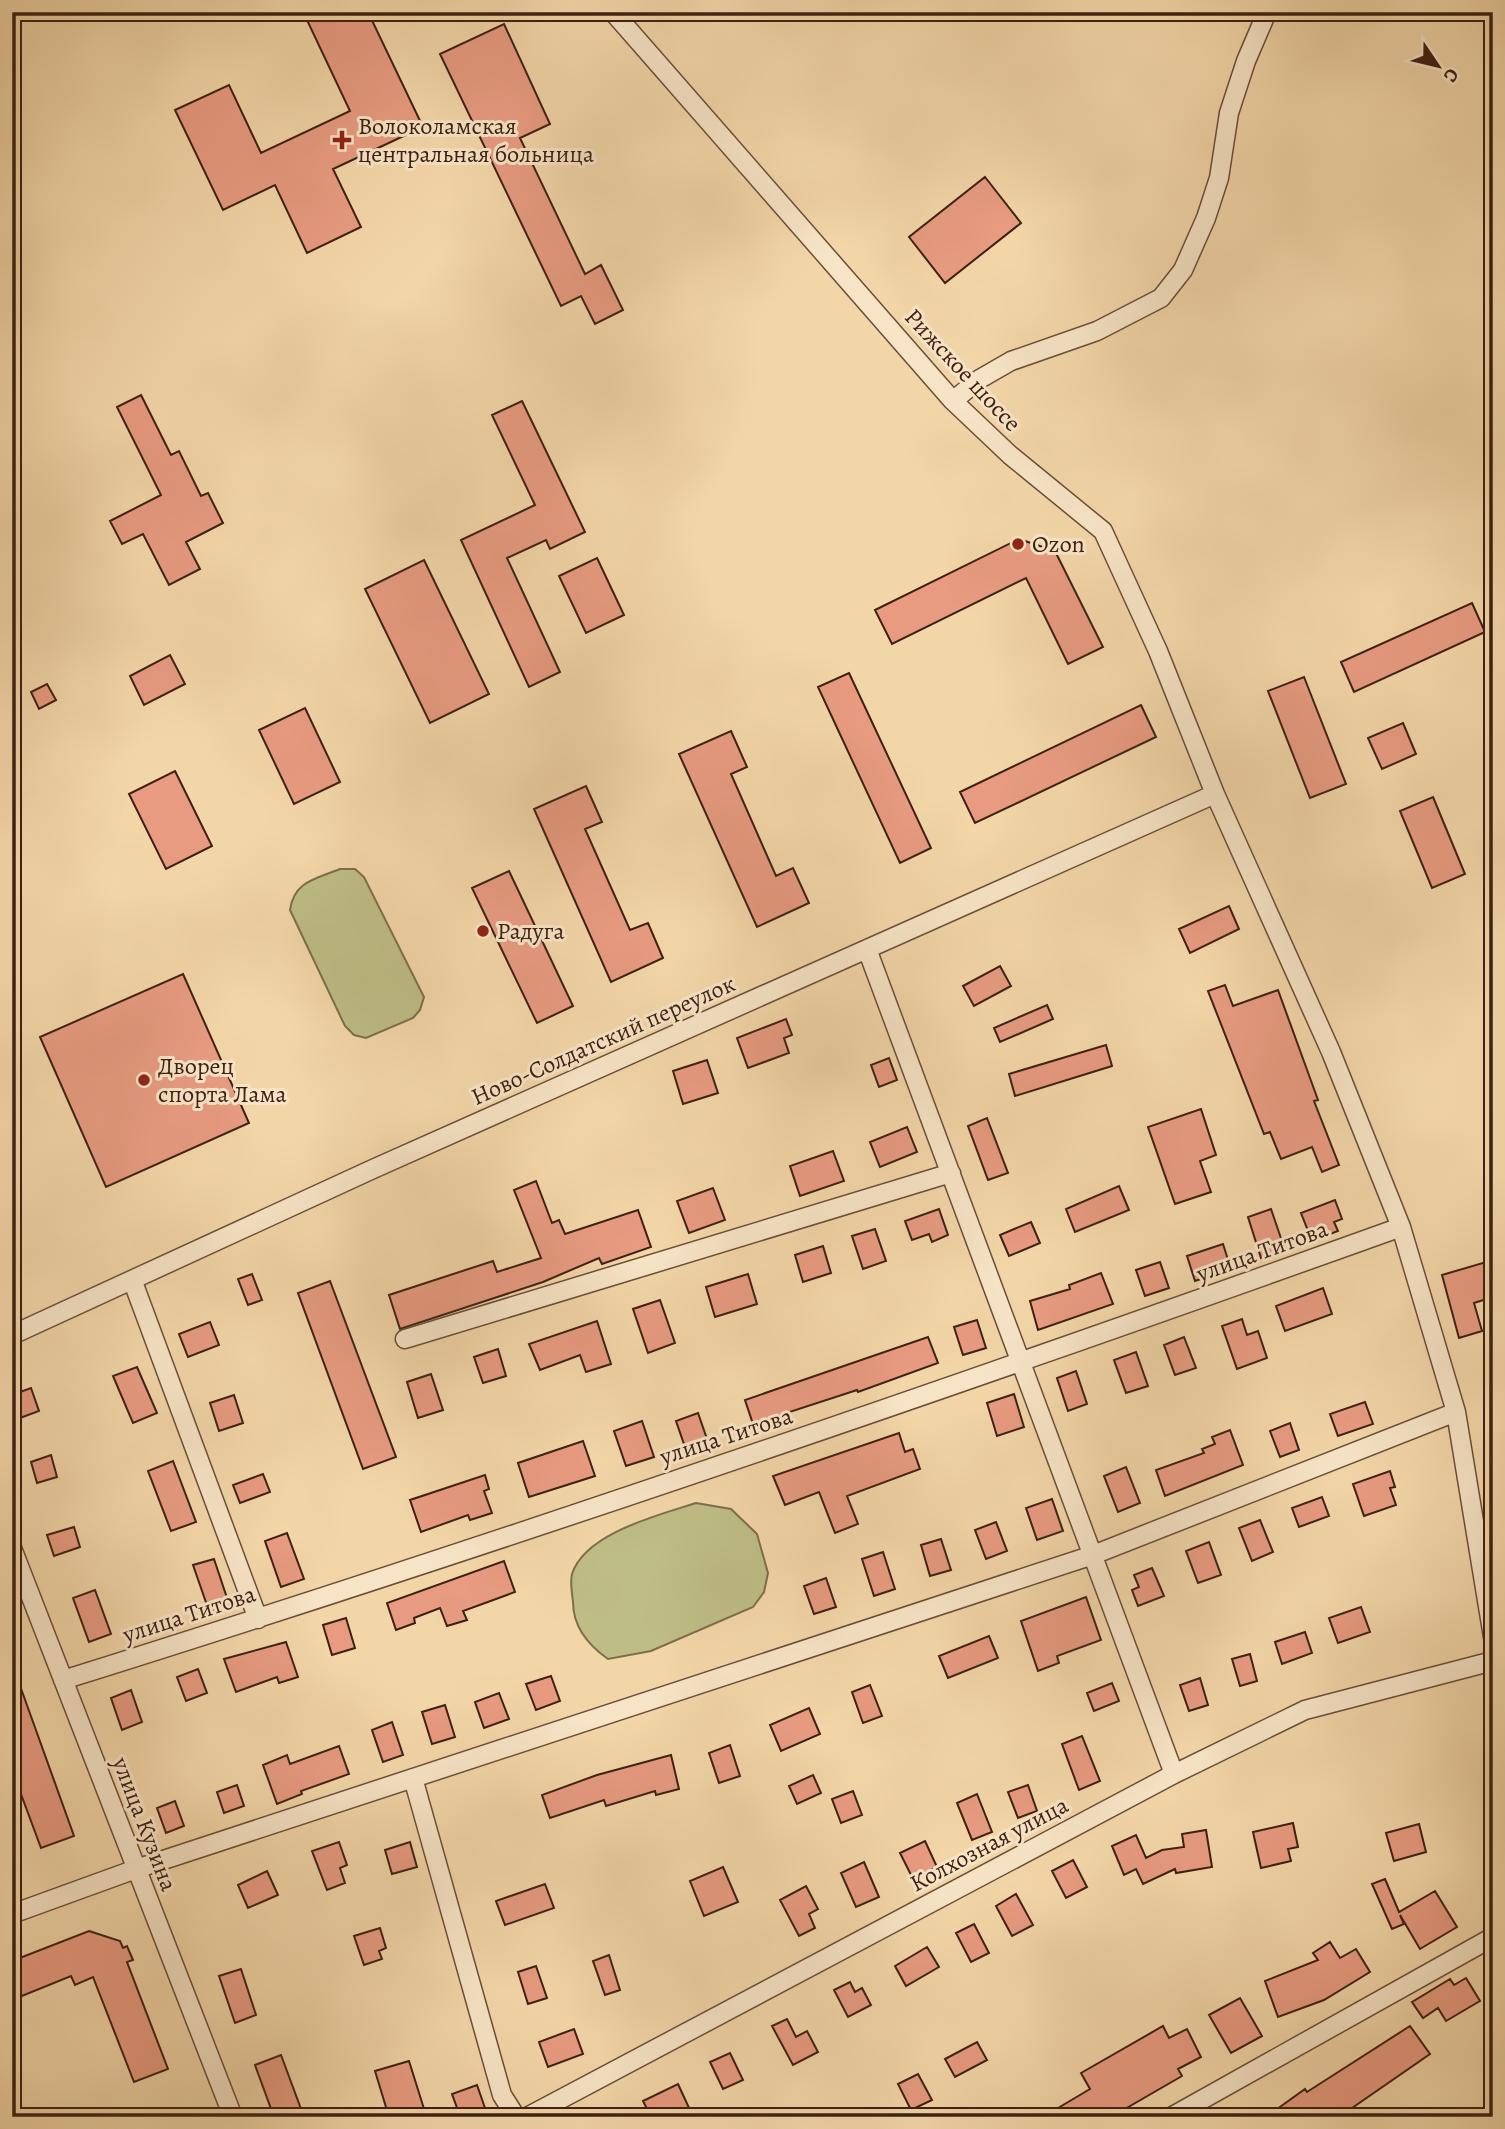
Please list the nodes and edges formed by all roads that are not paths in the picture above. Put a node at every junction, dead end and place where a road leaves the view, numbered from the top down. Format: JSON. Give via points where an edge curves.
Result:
{"nodes":[{"id":1,"x":19,"y":12,"type":"edge"},
{"id":2,"x":613,"y":12,"type":"edge"},
{"id":3,"x":1268,"y":12,"type":"edge"},
{"id":4,"x":12,"y":16,"type":"edge"},
{"id":5,"x":953,"y":401,"type":"junction"},
{"id":6,"x":1215,"y":794,"type":"junction"},
{"id":7,"x":867,"y":949,"type":"junction"},
{"id":8,"x":951,"y":1173,"type":"junction"},
{"id":9,"x":1401,"y":1227,"type":"junction"},
{"id":10,"x":133,"y":1282,"type":"junction"},
{"id":11,"x":12,"y":1335,"type":"edge"},
{"id":12,"x":405,"y":1339,"type":"dead end"},
{"id":13,"x":1020,"y":1364,"type":"junction"},
{"id":14,"x":1456,"y":1412,"type":"junction"},
{"id":15,"x":12,"y":1548,"type":"edge"},
{"id":16,"x":1093,"y":1555,"type":"junction"},
{"id":17,"x":258,"y":1619,"type":"junction"},
{"id":18,"x":1493,"y":1637,"type":"edge"},
{"id":19,"x":1493,"y":1661,"type":"edge"},
{"id":20,"x":64,"y":1679,"type":"junction"},
{"id":21,"x":1174,"y":1774,"type":"junction"},
{"id":22,"x":413,"y":1778,"type":"junction"},
{"id":23,"x":136,"y":1869,"type":"junction"},
{"id":24,"x":12,"y":1914,"type":"edge"},
{"id":25,"x":1493,"y":1937,"type":"edge"},
{"id":26,"x":233,"y":2117,"type":"edge"},
{"id":27,"x":516,"y":2117,"type":"edge"},
{"id":28,"x":527,"y":2117,"type":"edge"},
{"id":29,"x":1171,"y":2117,"type":"edge"}],
"edges":[{"from":1,"to":4,"type":"street"},
{"from":2,"to":5,"type":"street","name":"Рижское шоссе"},
{"from":3,"to":5,"type":"street","via":[[1229,113],[1219,178],[1206,218],[1183,270],[1161,298],[1097,331],[1011,361]]},
{"from":5,"to":6,"type":"street","name":"Рижское шоссе","via":[[1103,531],[1158,651]]},
{"from":6,"to":7,"type":"street","name":"Ново-Солдатский переулок"},
{"from":6,"to":9,"type":"street","name":"Рижское шоссе","via":[[1331,1052]]},
{"from":7,"to":8,"type":"street"},
{"from":7,"to":10,"type":"street","name":"Ново-Солдатский переулок","via":[[373,1169]]},
{"from":8,"to":12,"type":"street"},
{"from":8,"to":13,"type":"street"},
{"from":9,"to":13,"type":"street","name":"улица Титова"},
{"from":9,"to":14,"type":"street","name":"Рижское шоссе"},
{"from":10,"to":11,"type":"street","name":"Ново-Солдатский переулок"},
{"from":10,"to":17,"type":"street"},
{"from":13,"to":16,"type":"street"},
{"from":13,"to":17,"type":"street","name":"улица Титова"},
{"from":14,"to":16,"type":"street"},
{"from":14,"to":18,"type":"street","name":"Рижское шоссе"},
{"from":15,"to":20,"type":"street","name":"улица Кузина"},
{"from":16,"to":21,"type":"street"},
{"from":16,"to":22,"type":"street"},
{"from":17,"to":20,"type":"street","name":"улица Титова"},
{"from":19,"to":21,"type":"street","name":"Колхозная улица","via":[[1305,1710]]},
{"from":20,"to":23,"type":"street","name":"улица Кузина"},
{"from":21,"to":28,"type":"street","name":"Колхозная улица"},
{"from":22,"to":23,"type":"street"},
{"from":22,"to":27,"type":"street","via":[[502,2095]]},
{"from":23,"to":24,"type":"street"},
{"from":23,"to":26,"type":"street","name":"улица Кузина"},
{"from":25,"to":29,"type":"street"}]}
